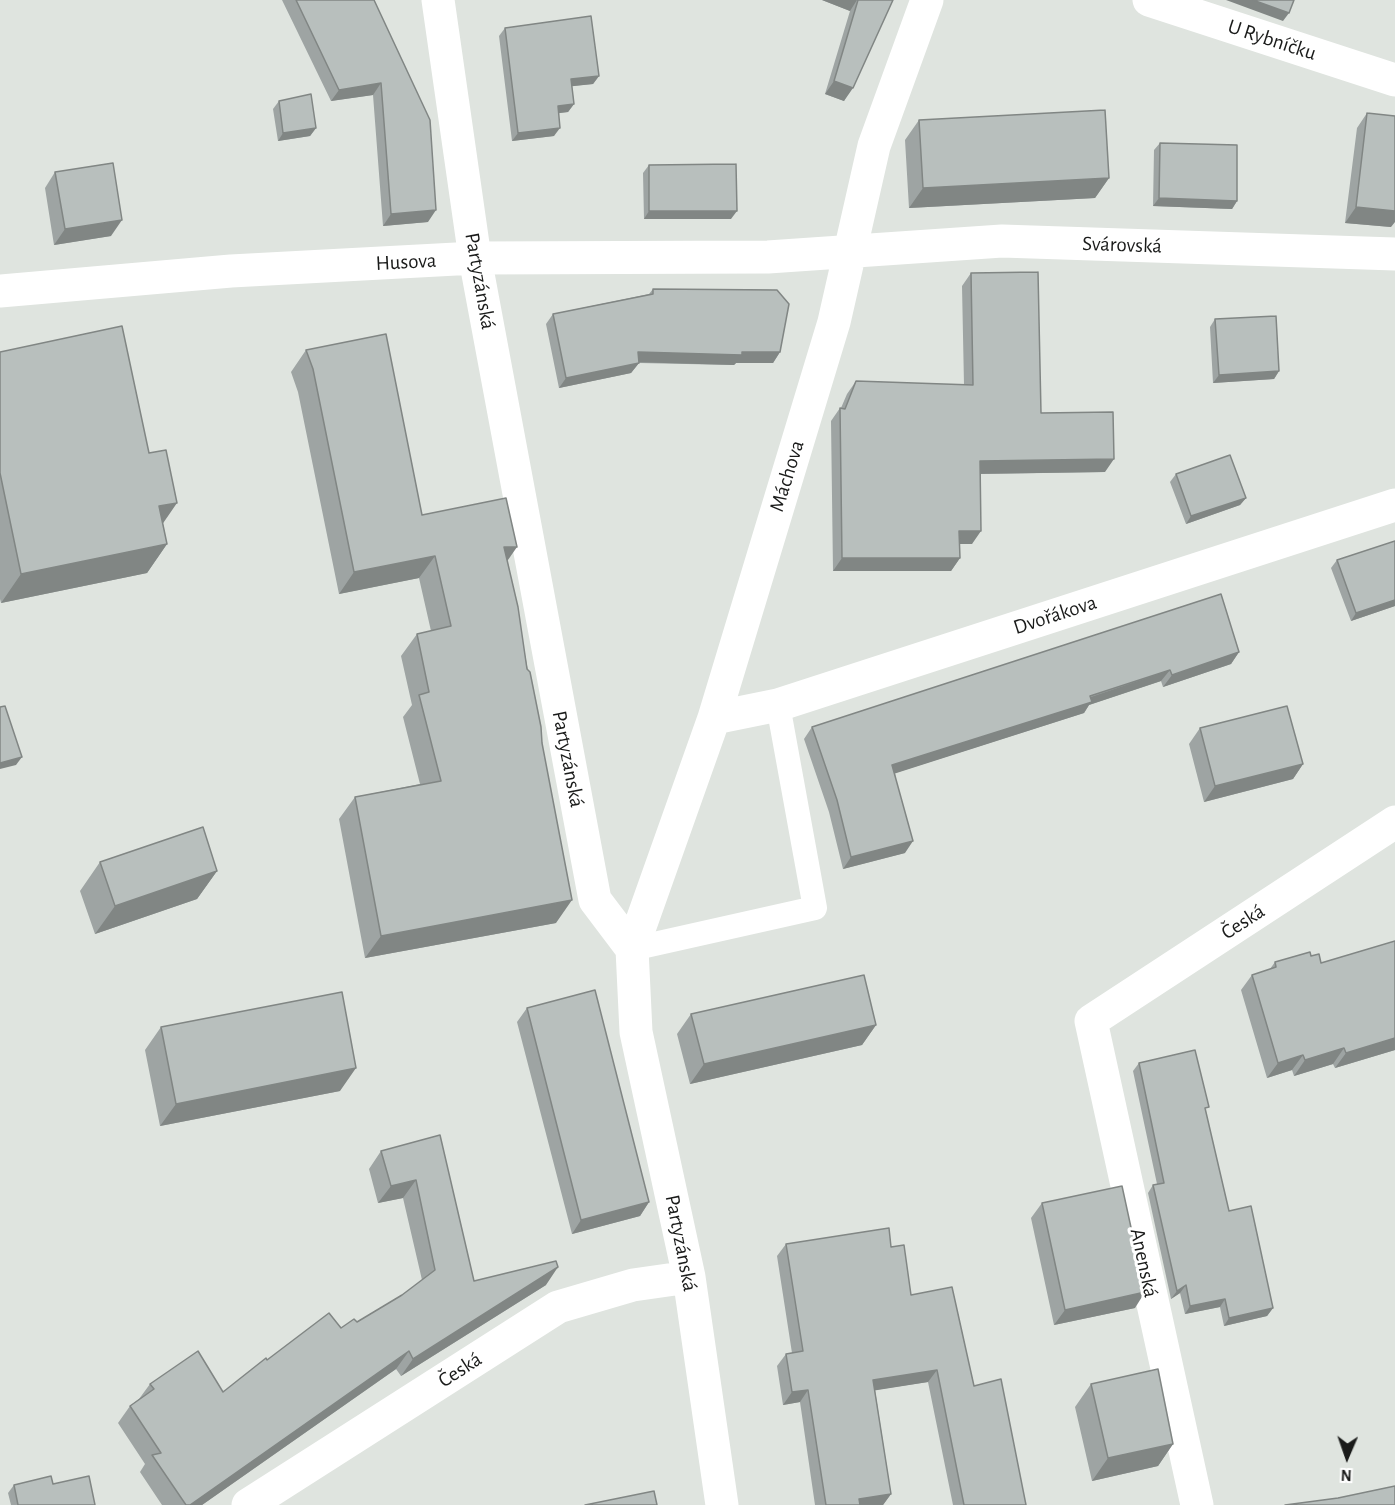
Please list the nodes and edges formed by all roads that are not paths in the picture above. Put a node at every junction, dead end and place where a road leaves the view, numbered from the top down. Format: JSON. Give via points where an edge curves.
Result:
{"nodes":[{"id":1,"x":438,"y":0,"type":"edge"},
{"id":2,"x":927,"y":0,"type":"edge"},
{"id":3,"x":1149,"y":0,"type":"edge"},
{"id":4,"x":1395,"y":80,"type":"edge"},
{"id":5,"x":849,"y":252,"type":"junction"},
{"id":6,"x":1395,"y":254,"type":"edge"},
{"id":7,"x":475,"y":258,"type":"junction"},
{"id":8,"x":0,"y":291,"type":"edge"},
{"id":9,"x":1395,"y":505,"type":"edge"},
{"id":10,"x":778,"y":705,"type":"junction"},
{"id":11,"x":714,"y":718,"type":"junction"},
{"id":12,"x":1395,"y":822,"type":"edge"},
{"id":13,"x":633,"y":949,"type":"junction"},
{"id":14,"x":1091,"y":1021,"type":"joint"},
{"id":15,"x":689,"y":1277,"type":"junction"},
{"id":16,"x":248,"y":1505,"type":"edge"},
{"id":17,"x":722,"y":1505,"type":"edge"},
{"id":18,"x":1197,"y":1505,"type":"edge"}],
"edges":[{"from":1,"to":7,"type":"street","name":"Partyzánská"},
{"from":2,"to":5,"type":"street","name":"Máchova","via":[[874,146]]},
{"from":3,"to":4,"type":"street","name":"U Rybníčku"},
{"from":5,"to":6,"type":"street","name":"Svárovská","via":[[1002,241]]},
{"from":5,"to":7,"type":"street","name":"Husova","via":[[768,257]]},
{"from":5,"to":11,"type":"street","name":"Máchova","via":[[834,322]]},
{"from":7,"to":8,"type":"street","name":"Husova","via":[[231,271]]},
{"from":7,"to":13,"type":"street","name":"Partyzánská","via":[[595,900]]},
{"from":9,"to":10,"type":"street","name":"Dvořákova"},
{"from":10,"to":11,"type":"street","name":"Dvořákova"},
{"from":10,"to":13,"type":"lane","via":[[815,908]]},
{"from":11,"to":13,"type":"street","name":"Máchova"},
{"from":12,"to":14,"type":"street","name":"Česká"},
{"from":13,"to":15,"type":"street","name":"Partyzánská","via":[[636,1032]]},
{"from":14,"to":18,"type":"street","name":"Anenská"},
{"from":15,"to":16,"type":"street","name":"Česká","via":[[633,1285],[558,1307]]},
{"from":15,"to":17,"type":"street","name":"Partyzánská"}]}
